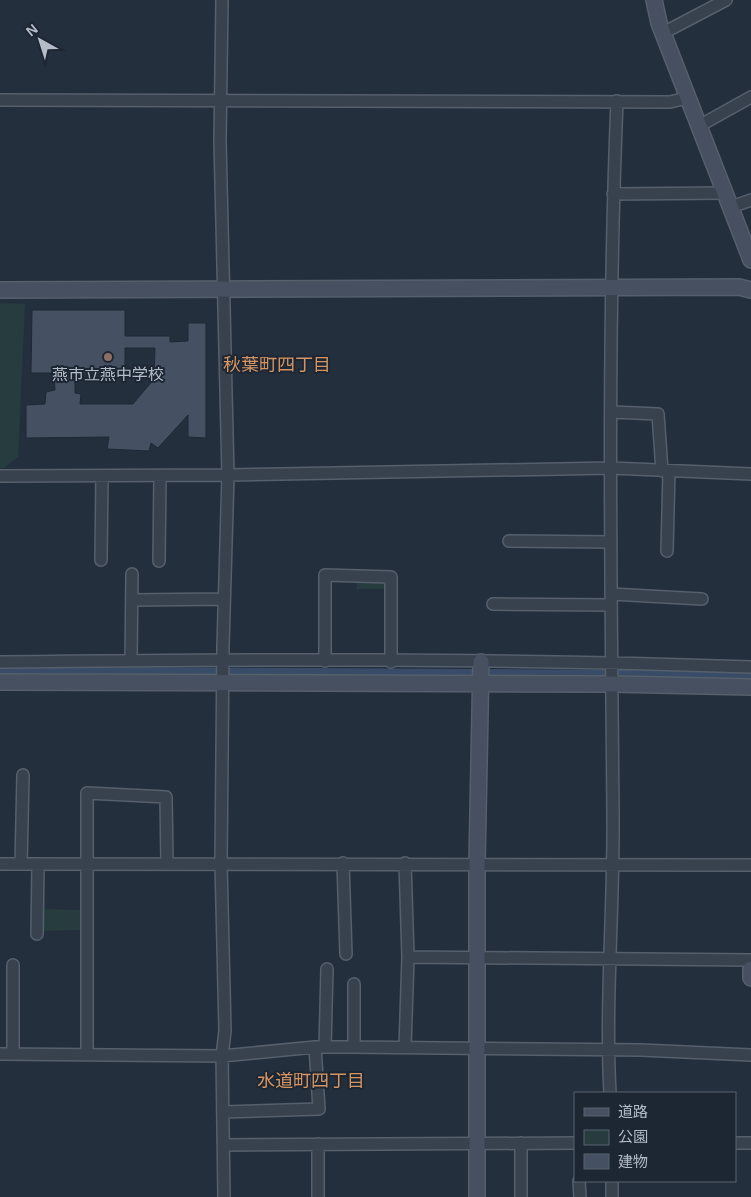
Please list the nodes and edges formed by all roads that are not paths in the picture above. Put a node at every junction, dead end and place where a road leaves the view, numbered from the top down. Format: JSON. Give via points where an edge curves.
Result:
{"nodes":[{"id":1,"x":222,"y":0,"type":"edge"},
{"id":2,"x":654,"y":0,"type":"edge"},
{"id":3,"x":726,"y":0,"type":"edge"},
{"id":4,"x":663,"y":33,"type":"junction"},
{"id":5,"x":751,"y":97,"type":"edge"},
{"id":6,"x":687,"y":98,"type":"junction"},
{"id":7,"x":221,"y":99,"type":"junction"},
{"id":8,"x":0,"y":100,"type":"edge"},
{"id":9,"x":617,"y":101,"type":"junction"},
{"id":10,"x":699,"y":126,"type":"junction"},
{"id":11,"x":725,"y":193,"type":"junction"},
{"id":12,"x":613,"y":194,"type":"junction"},
{"id":13,"x":751,"y":200,"type":"edge"},
{"id":14,"x":731,"y":207,"type":"junction"},
{"id":15,"x":751,"y":260,"type":"edge"},
{"id":16,"x":611,"y":287,"type":"junction"},
{"id":17,"x":0,"y":290,"type":"edge"},
{"id":18,"x":224,"y":290,"type":"junction"},
{"id":19,"x":751,"y":290,"type":"edge"},
{"id":20,"x":612,"y":412,"type":"junction"},
{"id":21,"x":611,"y":468,"type":"junction"},
{"id":22,"x":666,"y":471,"type":"junction"},
{"id":23,"x":751,"y":474,"type":"edge"},
{"id":24,"x":0,"y":476,"type":"edge"},
{"id":25,"x":102,"y":476,"type":"junction"},
{"id":26,"x":160,"y":476,"type":"junction"},
{"id":27,"x":228,"y":476,"type":"junction"},
{"id":28,"x":509,"y":541,"type":"dead end"},
{"id":29,"x":611,"y":542,"type":"junction"},
{"id":30,"x":667,"y":551,"type":"dead end"},
{"id":31,"x":101,"y":560,"type":"dead end"},
{"id":32,"x":159,"y":561,"type":"dead end"},
{"id":33,"x":132,"y":574,"type":"dead end"},
{"id":34,"x":224,"y":599,"type":"junction"},
{"id":35,"x":702,"y":599,"type":"dead end"},
{"id":36,"x":133,"y":600,"type":"junction"},
{"id":37,"x":611,"y":600,"type":"junction"},
{"id":38,"x":493,"y":604,"type":"dead end"},
{"id":39,"x":131,"y":660,"type":"junction"},
{"id":40,"x":0,"y":662,"type":"edge"},
{"id":41,"x":325,"y":662,"type":"junction"},
{"id":42,"x":391,"y":662,"type":"junction"},
{"id":43,"x":751,"y":667,"type":"edge"},
{"id":44,"x":223,"y":672,"type":"junction"},
{"id":45,"x":481,"y":673,"type":"junction"},
{"id":46,"x":612,"y":674,"type":"junction"},
{"id":47,"x":0,"y":682,"type":"edge"},
{"id":48,"x":751,"y":687,"type":"edge"},
{"id":49,"x":24,"y":775,"type":"dead end"},
{"id":50,"x":86,"y":863,"type":"junction"},
{"id":51,"x":167,"y":863,"type":"junction"},
{"id":52,"x":221,"y":863,"type":"junction"},
{"id":53,"x":343,"y":863,"type":"junction"},
{"id":54,"x":405,"y":863,"type":"junction"},
{"id":55,"x":0,"y":864,"type":"edge"},
{"id":56,"x":21,"y":864,"type":"junction"},
{"id":57,"x":38,"y":864,"type":"junction"},
{"id":58,"x":477,"y":864,"type":"junction"},
{"id":59,"x":614,"y":864,"type":"junction"},
{"id":60,"x":751,"y":865,"type":"edge"},
{"id":61,"x":36,"y":934,"type":"dead end"},
{"id":62,"x":346,"y":954,"type":"dead end"},
{"id":63,"x":478,"y":956,"type":"junction"},
{"id":64,"x":408,"y":957,"type":"junction"},
{"id":65,"x":611,"y":958,"type":"junction"},
{"id":66,"x":751,"y":960,"type":"edge"},
{"id":67,"x":14,"y":965,"type":"dead end"},
{"id":68,"x":328,"y":969,"type":"dead end"},
{"id":69,"x":751,"y":969,"type":"edge"},
{"id":70,"x":751,"y":978,"type":"edge"},
{"id":71,"x":354,"y":984,"type":"dead end"},
{"id":72,"x":320,"y":1047,"type":"junction"},
{"id":73,"x":354,"y":1047,"type":"junction"},
{"id":74,"x":405,"y":1048,"type":"junction"},
{"id":75,"x":479,"y":1048,"type":"junction"},
{"id":76,"x":609,"y":1050,"type":"junction"},
{"id":77,"x":0,"y":1054,"type":"edge"},
{"id":78,"x":13,"y":1054,"type":"junction"},
{"id":79,"x":87,"y":1055,"type":"junction"},
{"id":80,"x":751,"y":1055,"type":"edge"},
{"id":81,"x":222,"y":1056,"type":"junction"},
{"id":82,"x":610,"y":1092,"type":"edge"},
{"id":83,"x":224,"y":1112,"type":"junction"},
{"id":84,"x":520,"y":1143,"type":"junction"},
{"id":85,"x":574,"y":1143,"type":"edge"},
{"id":86,"x":736,"y":1143,"type":"edge"},
{"id":87,"x":751,"y":1143,"type":"edge"},
{"id":88,"x":224,"y":1144,"type":"junction"},
{"id":89,"x":318,"y":1144,"type":"junction"},
{"id":90,"x":478,"y":1144,"type":"junction"},
{"id":91,"x":579,"y":1182,"type":"edge"},
{"id":92,"x":612,"y":1182,"type":"edge"},
{"id":93,"x":224,"y":1197,"type":"edge"},
{"id":94,"x":318,"y":1197,"type":"edge"},
{"id":95,"x":477,"y":1197,"type":"edge"},
{"id":96,"x":521,"y":1197,"type":"edge"},
{"id":97,"x":580,"y":1197,"type":"edge"},
{"id":98,"x":612,"y":1197,"type":"edge"}],
"edges":[{"from":1,"to":7,"type":"street"},
{"from":2,"to":4,"type":"street"},
{"from":3,"to":4,"type":"street"},
{"from":4,"to":6,"type":"street"},
{"from":5,"to":10,"type":"street"},
{"from":6,"to":9,"type":"street","via":[[670,102]]},
{"from":6,"to":10,"type":"street"},
{"from":7,"to":8,"type":"street"},
{"from":7,"to":9,"type":"street"},
{"from":7,"to":18,"type":"street"},
{"from":9,"to":12,"type":"street"},
{"from":10,"to":11,"type":"street"},
{"from":11,"to":12,"type":"street"},
{"from":11,"to":14,"type":"street"},
{"from":12,"to":16,"type":"street"},
{"from":13,"to":14,"type":"street"},
{"from":14,"to":15,"type":"street"},
{"from":16,"to":18,"type":"street"},
{"from":16,"to":19,"type":"street","via":[[739,287]]},
{"from":16,"to":20,"type":"street"},
{"from":17,"to":18,"type":"street"},
{"from":18,"to":27,"type":"street"},
{"from":20,"to":21,"type":"street"},
{"from":20,"to":22,"type":"street","via":[[658,414]]},
{"from":21,"to":22,"type":"street"},
{"from":21,"to":27,"type":"street"},
{"from":21,"to":29,"type":"street"},
{"from":22,"to":23,"type":"street"},
{"from":22,"to":30,"type":"street"},
{"from":24,"to":25,"type":"street"},
{"from":25,"to":26,"type":"street"},
{"from":25,"to":31,"type":"street"},
{"from":26,"to":27,"type":"street"},
{"from":26,"to":32,"type":"street"},
{"from":27,"to":34,"type":"street"},
{"from":28,"to":29,"type":"street"},
{"from":29,"to":37,"type":"street"},
{"from":33,"to":36,"type":"street"},
{"from":34,"to":36,"type":"street"},
{"from":34,"to":44,"type":"street"},
{"from":35,"to":37,"type":"street"},
{"from":36,"to":39,"type":"street"},
{"from":37,"to":38,"type":"street"},
{"from":37,"to":46,"type":"street"},
{"from":39,"to":40,"type":"street"},
{"from":39,"to":44,"type":"street"},
{"from":41,"to":42,"type":"street"},
{"from":41,"to":42,"type":"street","via":[[325,575],[391,577]]},
{"from":41,"to":44,"type":"street"},
{"from":42,"to":45,"type":"street"},
{"from":43,"to":46,"type":"street"},
{"from":44,"to":45,"type":"street"},
{"from":44,"to":47,"type":"street"},
{"from":44,"to":52,"type":"street"},
{"from":45,"to":46,"type":"street"},
{"from":45,"to":46,"type":"street"},
{"from":45,"to":58,"type":"street"},
{"from":46,"to":48,"type":"street"},
{"from":46,"to":59,"type":"street"},
{"from":49,"to":56,"type":"street"},
{"from":50,"to":51,"type":"street"},
{"from":50,"to":51,"type":"street","via":[[86,793],[166,797]]},
{"from":50,"to":57,"type":"street"},
{"from":50,"to":79,"type":"street"},
{"from":51,"to":52,"type":"street"},
{"from":52,"to":53,"type":"street"},
{"from":52,"to":81,"type":"street","via":[[225,1031]]},
{"from":53,"to":54,"type":"street"},
{"from":53,"to":62,"type":"street"},
{"from":54,"to":58,"type":"street"},
{"from":54,"to":64,"type":"street"},
{"from":55,"to":56,"type":"street"},
{"from":56,"to":57,"type":"street"},
{"from":57,"to":61,"type":"street"},
{"from":58,"to":59,"type":"street"},
{"from":58,"to":63,"type":"street"},
{"from":59,"to":60,"type":"street"},
{"from":59,"to":65,"type":"street"},
{"from":63,"to":64,"type":"street"},
{"from":63,"to":65,"type":"street"},
{"from":63,"to":75,"type":"street"},
{"from":64,"to":74,"type":"street"},
{"from":65,"to":66,"type":"street"},
{"from":65,"to":76,"type":"street"},
{"from":67,"to":78,"type":"street"},
{"from":68,"to":72,"type":"street"},
{"from":69,"to":70,"type":"street"},
{"from":71,"to":73,"type":"street"},
{"from":72,"to":73,"type":"street"},
{"from":72,"to":81,"type":"street"},
{"from":72,"to":83,"type":"street","via":[[319,1109]]},
{"from":73,"to":74,"type":"street"},
{"from":74,"to":75,"type":"street"},
{"from":75,"to":76,"type":"street"},
{"from":75,"to":90,"type":"street"},
{"from":76,"to":80,"type":"street"},
{"from":76,"to":82,"type":"street"},
{"from":77,"to":78,"type":"street"},
{"from":78,"to":79,"type":"street"},
{"from":79,"to":81,"type":"street"},
{"from":81,"to":83,"type":"street"},
{"from":83,"to":88,"type":"street"},
{"from":84,"to":85,"type":"street"},
{"from":84,"to":90,"type":"street"},
{"from":84,"to":96,"type":"street"},
{"from":86,"to":87,"type":"street"},
{"from":88,"to":89,"type":"street"},
{"from":88,"to":93,"type":"street"},
{"from":89,"to":90,"type":"street"},
{"from":89,"to":94,"type":"street"},
{"from":90,"to":95,"type":"street"},
{"from":91,"to":97,"type":"street"},
{"from":92,"to":98,"type":"street"}]}
